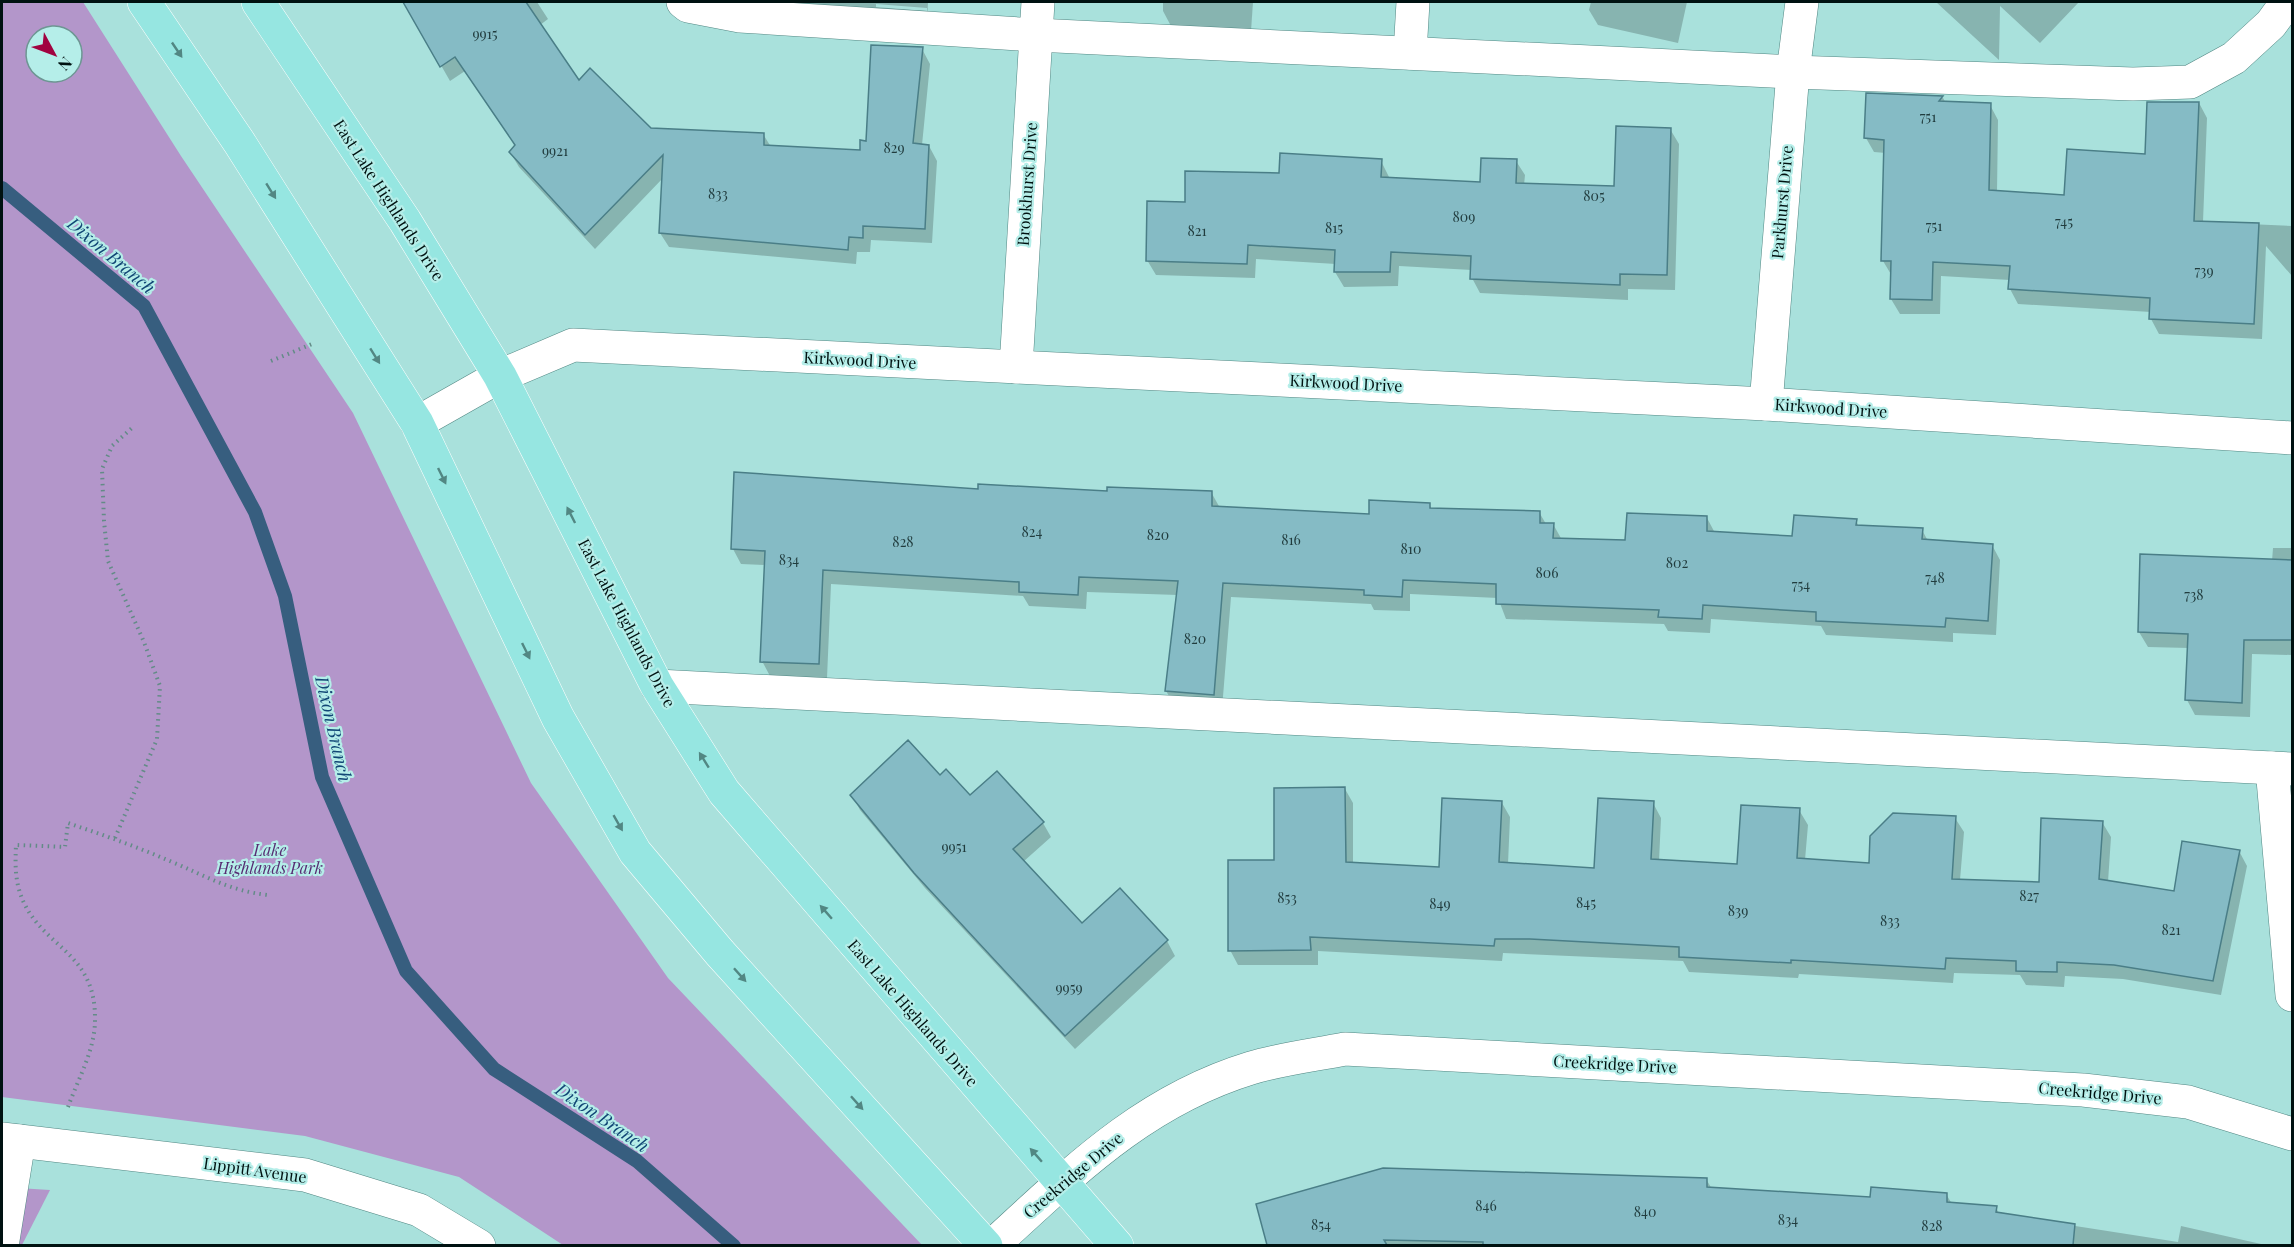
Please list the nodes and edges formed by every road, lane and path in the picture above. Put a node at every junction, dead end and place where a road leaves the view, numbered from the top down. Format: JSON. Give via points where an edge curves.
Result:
{"nodes":[{"id":1,"x":144,"y":2,"type":"edge"},
{"id":2,"x":258,"y":2,"type":"edge"},
{"id":3,"x":682,"y":2,"type":"edge"},
{"id":4,"x":1038,"y":2,"type":"edge"},
{"id":5,"x":1413,"y":2,"type":"edge"},
{"id":6,"x":1802,"y":2,"type":"edge"},
{"id":7,"x":2287,"y":2,"type":"edge"},
{"id":8,"x":1036,"y":35,"type":"junction"},
{"id":9,"x":1410,"y":53,"type":"junction"},
{"id":10,"x":1793,"y":72,"type":"junction"},
{"id":11,"x":312,"y":344,"type":"dead end"},
{"id":12,"x":271,"y":361,"type":"dead end"},
{"id":13,"x":1016,"y":367,"type":"junction"},
{"id":14,"x":500,"y":376,"type":"junction"},
{"id":15,"x":1766,"y":404,"type":"junction"},
{"id":16,"x":417,"y":423,"type":"junction"},
{"id":17,"x":133,"y":427,"type":"dead end"},
{"id":18,"x":2292,"y":438,"type":"edge"},
{"id":19,"x":657,"y":686,"type":"junction"},
{"id":20,"x":2282,"y":769,"type":"edge"},
{"id":21,"x":115,"y":838,"type":"junction"},
{"id":22,"x":268,"y":895,"type":"dead end"},
{"id":23,"x":2292,"y":995,"type":"edge"},
{"id":24,"x":2292,"y":1134,"type":"edge"},
{"id":25,"x":10,"y":1140,"type":"edge"},
{"id":26,"x":59,"y":1146,"type":"junction"},
{"id":27,"x":1060,"y":1183,"type":"junction"},
{"id":28,"x":2,"y":1245,"type":"edge"},
{"id":29,"x":479,"y":1245,"type":"edge"},
{"id":30,"x":986,"y":1245,"type":"edge"},
{"id":31,"x":992,"y":1245,"type":"edge"},
{"id":32,"x":1117,"y":1245,"type":"edge"}],
"edges":[{"from":1,"to":16,"type":"main road","one_way":true,"via":[[239,142]]},
{"from":2,"to":14,"type":"main road","name":"East Lake Highlands Drive","via":[[405,221]]},
{"from":3,"to":8,"type":"street","via":[[740,16]]},
{"from":4,"to":8,"type":"street","name":"Brookhurst Drive"},
{"from":5,"to":9,"type":"street"},
{"from":6,"to":10,"type":"street","name":"Parkhurst Drive"},
{"from":7,"to":10,"type":"street","via":[[2271,24],[2234,58],[2190,82],[2133,84]]},
{"from":8,"to":9,"type":"street"},
{"from":8,"to":13,"type":"street","name":"Brookhurst Drive"},
{"from":9,"to":10,"type":"street"},
{"from":10,"to":15,"type":"street","name":"Parkhurst Drive"},
{"from":11,"to":12,"type":"path"},
{"from":13,"to":14,"type":"street","name":"Kirkwood Drive","via":[[573,345]]},
{"from":13,"to":15,"type":"street","name":"Kirkwood Drive"},
{"from":14,"to":16,"type":"street","name":"Kirkwood Drive"},
{"from":19,"to":14,"type":"main road","name":"East Lake Highlands Drive","one_way":true},
{"from":15,"to":18,"type":"street","name":"Kirkwood Drive"},
{"from":16,"to":30,"type":"main road","one_way":true,"via":[[558,718],[635,852],[720,953]]},
{"from":17,"to":21,"type":"path","via":[[112,446],[102,469],[104,521],[108,561],[160,686],[158,739]]},
{"from":19,"to":20,"type":"street"},
{"from":27,"to":19,"type":"main road","name":"East Lake Highlands Drive","one_way":true,"via":[[724,792]]},
{"from":20,"to":23,"type":"street"},
{"from":21,"to":22,"type":"path","via":[[218,884]]},
{"from":21,"to":26,"type":"path","via":[[68,823],[65,847],[16,845],[15,879],[25,905],[72,955],[90,983],[95,1019],[92,1045],[68,1107]]},
{"from":24,"to":27,"type":"street","name":"Creekridge Drive","via":[[2188,1102],[2083,1090],[1345,1049],[1251,1068],[1164,1105],[1102,1146]]},
{"from":25,"to":26,"type":"street","name":"Lippitt Avenue"},
{"from":25,"to":28,"type":"street"},
{"from":26,"to":29,"type":"street","name":"Lippitt Avenue","via":[[305,1175],[419,1210]]},
{"from":27,"to":31,"type":"street","name":"Creekridge Drive"},
{"from":27,"to":32,"type":"main road","name":"East Lake Highlands Drive"}]}
